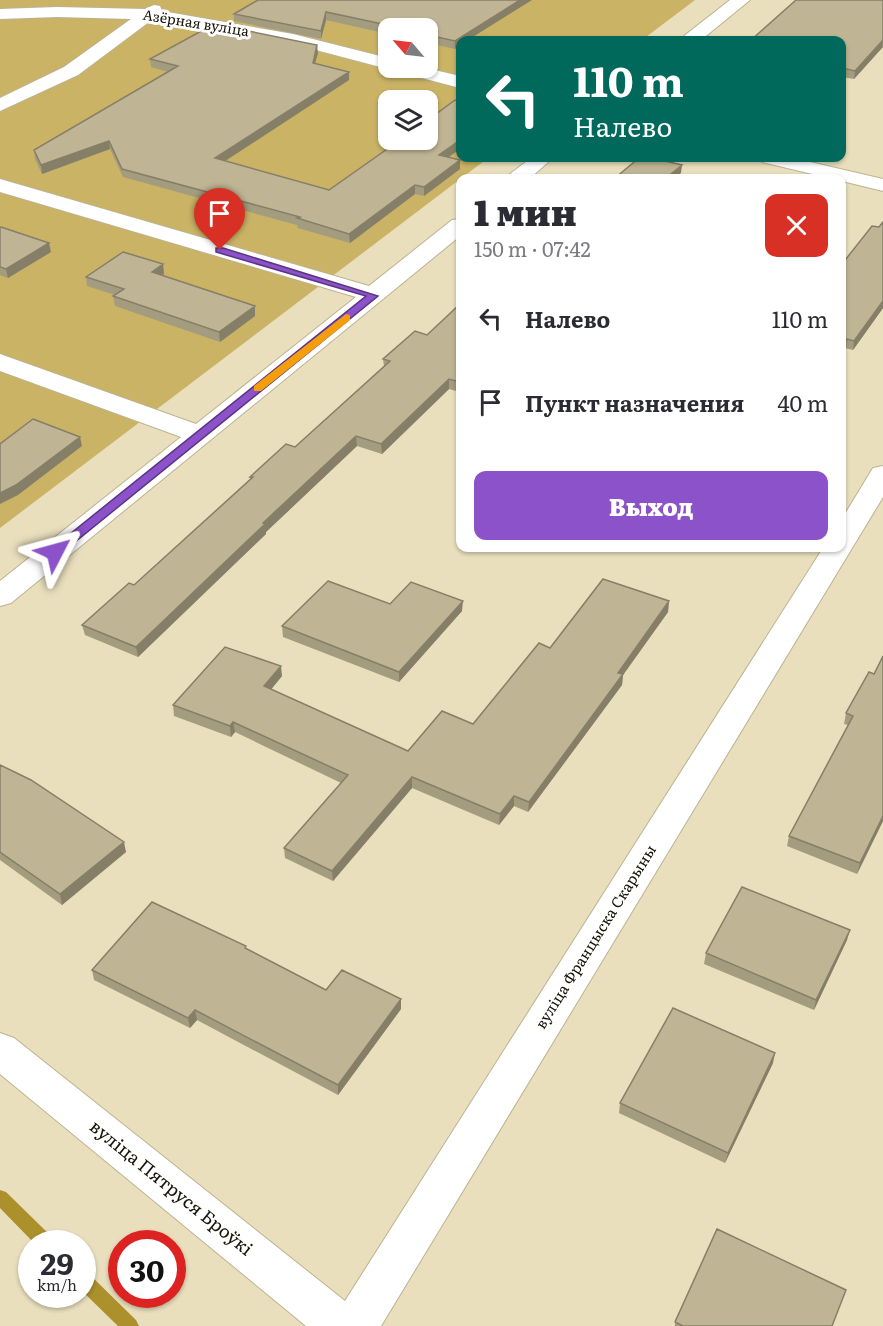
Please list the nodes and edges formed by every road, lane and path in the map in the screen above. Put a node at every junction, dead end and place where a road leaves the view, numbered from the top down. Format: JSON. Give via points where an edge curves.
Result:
{"nodes":[{"id":1,"x":741,"y":0,"type":"edge"},
{"id":2,"x":156,"y":7,"type":"edge"},
{"id":3,"x":0,"y":14,"type":"edge"},
{"id":4,"x":695,"y":36,"type":"edge"},
{"id":5,"x":378,"y":60,"type":"edge"},
{"id":6,"x":438,"y":76,"type":"edge"},
{"id":7,"x":456,"y":81,"type":"edge"},
{"id":8,"x":0,"y":105,"type":"edge"},
{"id":9,"x":538,"y":162,"type":"edge"},
{"id":10,"x":786,"y":162,"type":"edge"},
{"id":11,"x":523,"y":174,"type":"edge"},
{"id":12,"x":837,"y":174,"type":"edge"},
{"id":13,"x":846,"y":176,"type":"edge"},
{"id":14,"x":0,"y":185,"type":"edge"},
{"id":15,"x":883,"y":185,"type":"edge"},
{"id":16,"x":456,"y":228,"type":"edge"},
{"id":17,"x":373,"y":296,"type":"junction"},
{"id":18,"x":0,"y":362,"type":"edge"},
{"id":19,"x":201,"y":435,"type":"junction"},
{"id":20,"x":883,"y":474,"type":"edge"},
{"id":21,"x":846,"y":534,"type":"edge"},
{"id":22,"x":836,"y":552,"type":"edge"},
{"id":23,"x":0,"y":596,"type":"edge"},
{"id":24,"x":0,"y":1050,"type":"edge"},
{"id":25,"x":341,"y":1326,"type":"edge"},
{"id":26,"x":355,"y":1326,"type":"edge"}],
"edges":[{"from":1,"to":4,"type":"street"},
{"from":2,"to":3,"type":"street","name":"Азёрная вуліца"},
{"from":2,"to":5,"type":"street","name":"Азёрная вуліца"},
{"from":2,"to":8,"type":"street","via":[[71,70]]},
{"from":6,"to":7,"type":"street"},
{"from":9,"to":11,"type":"street"},
{"from":10,"to":12,"type":"street"},
{"from":13,"to":15,"type":"street"},
{"from":14,"to":17,"type":"street"},
{"from":16,"to":17,"type":"street"},
{"from":17,"to":19,"type":"street"},
{"from":18,"to":19,"type":"street"},
{"from":19,"to":23,"type":"street"},
{"from":20,"to":21,"type":"street"},
{"from":22,"to":26,"type":"street","name":"вуліца Францыска Скарыны"},
{"from":24,"to":25,"type":"street","name":"вуліца Пятруся Броўкі"}]}
